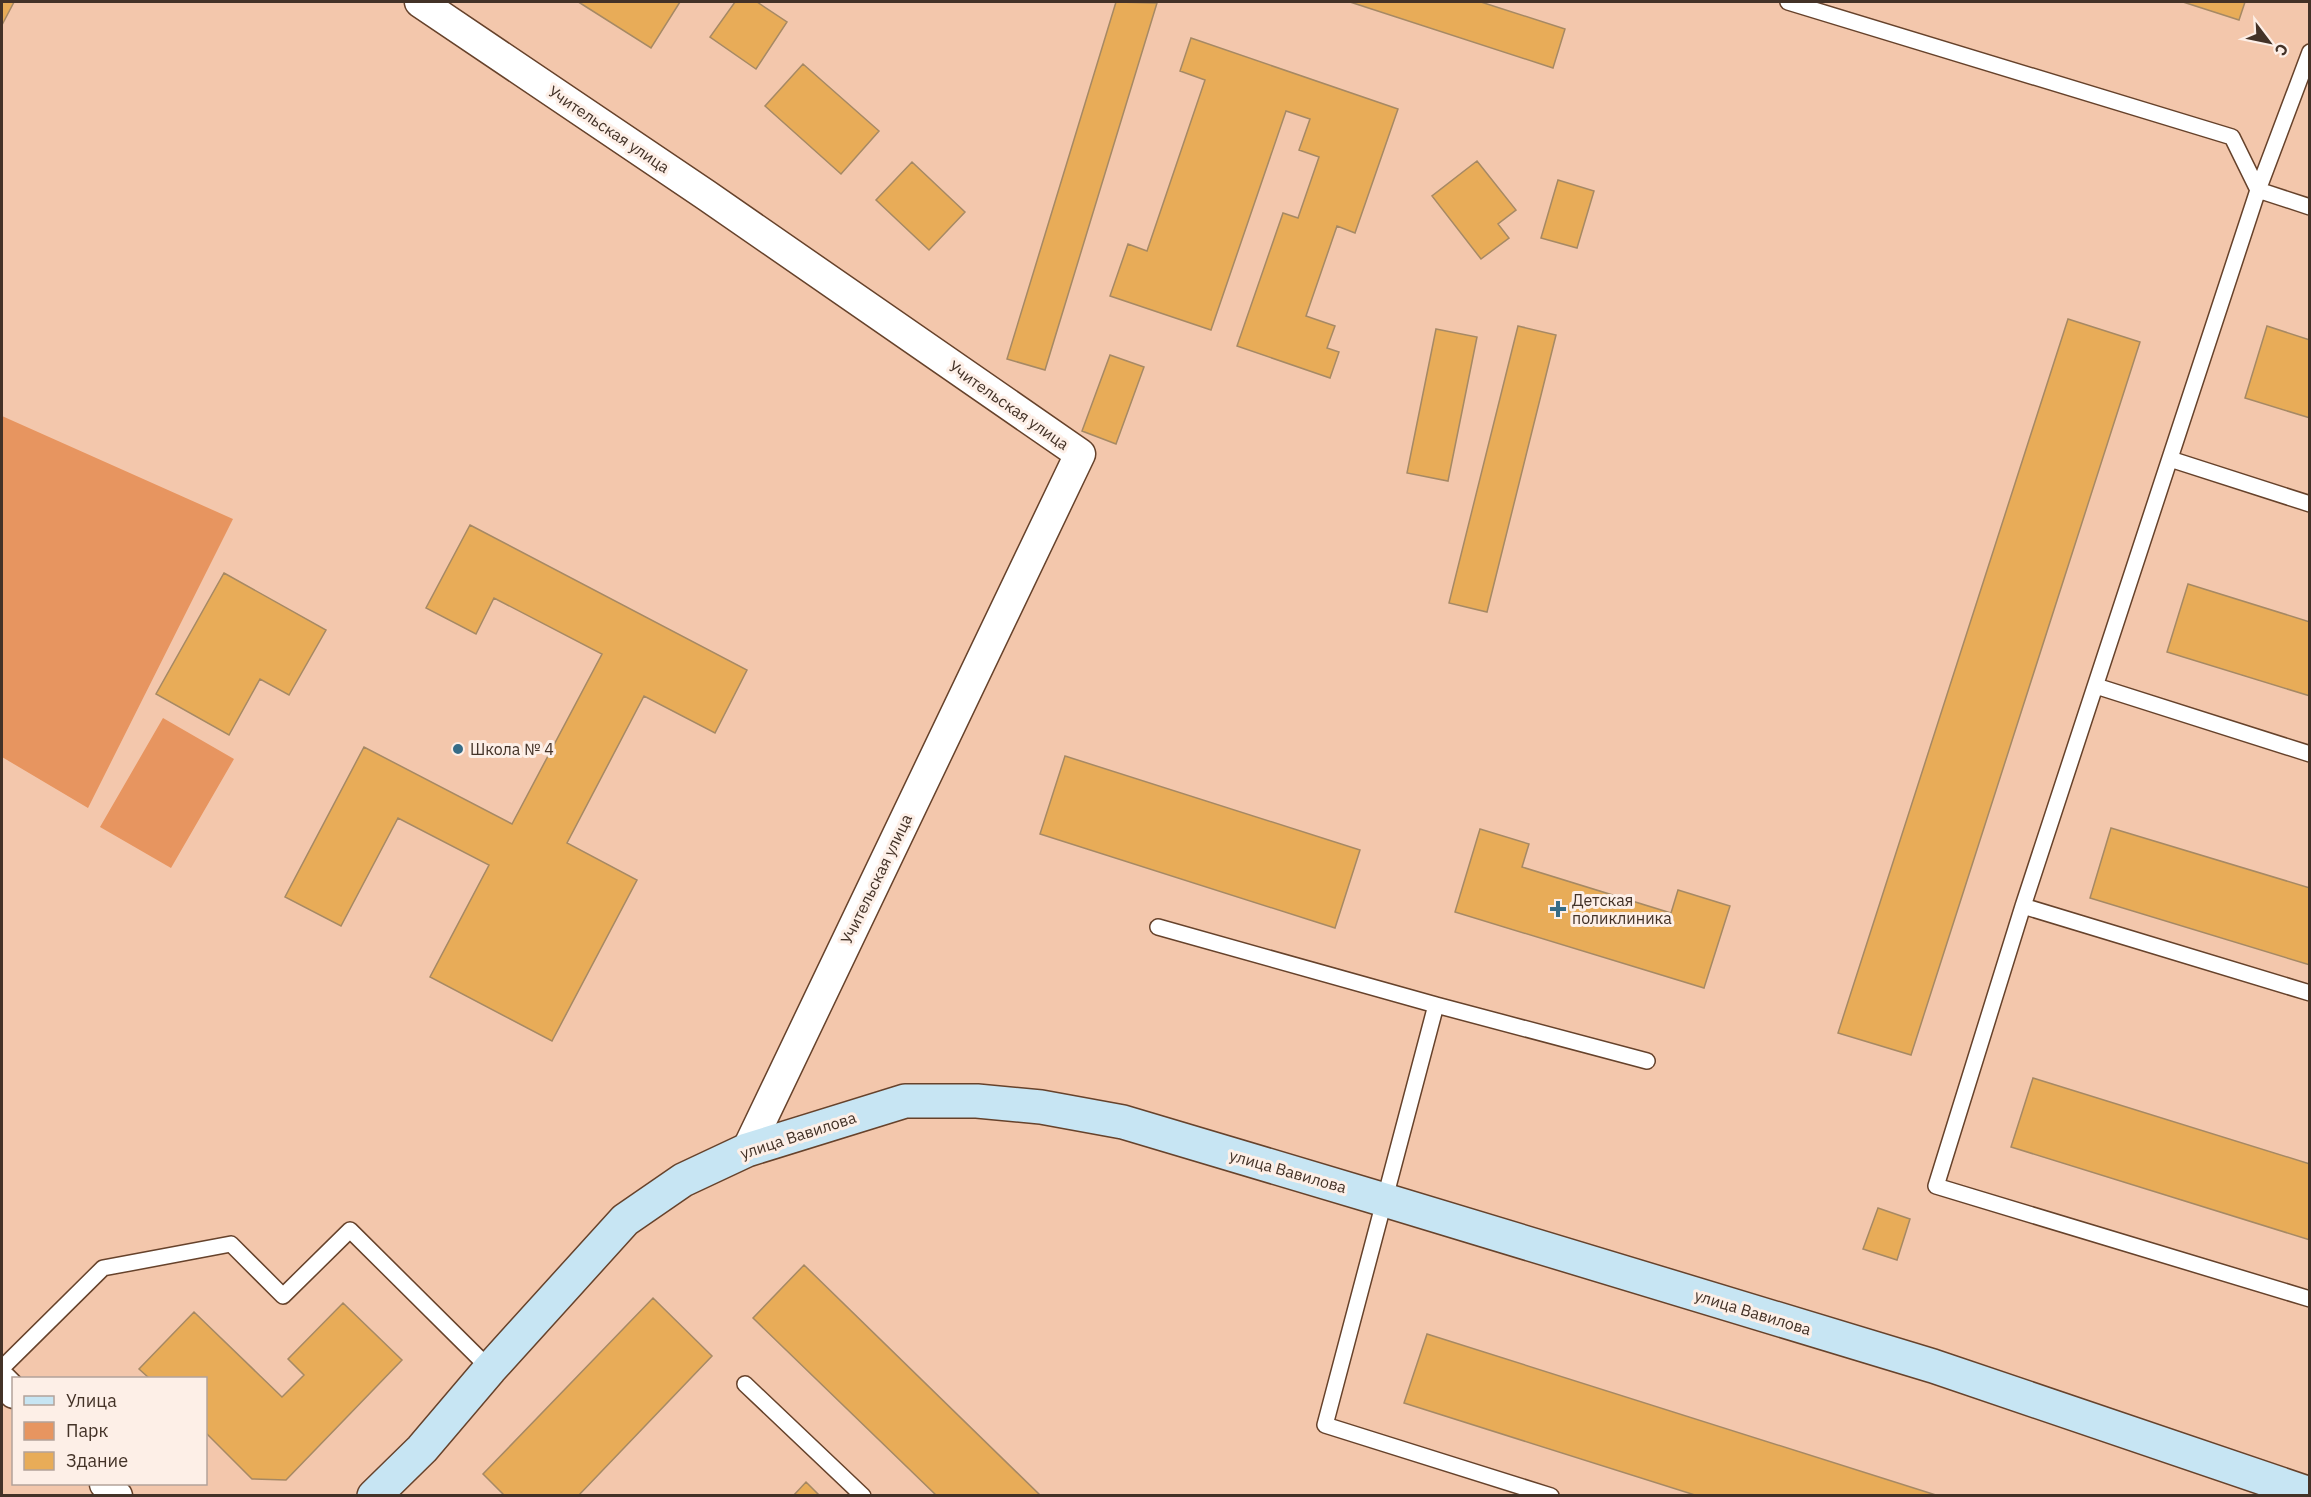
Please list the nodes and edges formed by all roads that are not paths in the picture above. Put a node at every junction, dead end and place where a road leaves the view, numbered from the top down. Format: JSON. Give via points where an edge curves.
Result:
{"nodes":[{"id":1,"x":420,"y":2,"type":"edge"},
{"id":2,"x":1788,"y":2,"type":"edge"},
{"id":3,"x":2310,"y":52,"type":"edge"},
{"id":4,"x":2258,"y":190,"type":"junction"},
{"id":5,"x":2310,"y":207,"type":"edge"},
{"id":6,"x":2170,"y":459,"type":"junction"},
{"id":7,"x":2310,"y":504,"type":"edge"},
{"id":8,"x":2096,"y":686,"type":"junction"},
{"id":9,"x":2310,"y":754,"type":"edge"},
{"id":10,"x":2023,"y":906,"type":"junction"},
{"id":11,"x":1158,"y":927,"type":"dead end"},
{"id":12,"x":2310,"y":993,"type":"edge"},
{"id":13,"x":1436,"y":1005,"type":"junction"},
{"id":14,"x":1647,"y":1061,"type":"dead end"},
{"id":15,"x":747,"y":1150,"type":"junction"},
{"id":16,"x":1386,"y":1200,"type":"junction"},
{"id":17,"x":2310,"y":1299,"type":"edge"},
{"id":18,"x":2,"y":1368,"type":"edge"},
{"id":19,"x":490,"y":1369,"type":"junction"},
{"id":20,"x":745,"y":1384,"type":"dead end"},
{"id":21,"x":106,"y":1485,"type":"edge"},
{"id":22,"x":2310,"y":1494,"type":"edge"},
{"id":23,"x":117,"y":1496,"type":"edge"},
{"id":24,"x":374,"y":1496,"type":"edge"},
{"id":25,"x":863,"y":1496,"type":"edge"},
{"id":26,"x":1551,"y":1496,"type":"edge"}],
"edges":[{"from":1,"to":15,"type":"street","name":"Учительская улица","via":[[1080,454]]},
{"from":2,"to":4,"type":"lane","via":[[2232,137]]},
{"from":3,"to":4,"type":"lane"},
{"from":4,"to":5,"type":"lane"},
{"from":4,"to":6,"type":"lane"},
{"from":6,"to":7,"type":"lane"},
{"from":6,"to":8,"type":"lane"},
{"from":8,"to":9,"type":"lane"},
{"from":8,"to":10,"type":"lane"},
{"from":10,"to":12,"type":"lane"},
{"from":10,"to":17,"type":"lane","via":[[1936,1186]]},
{"from":11,"to":13,"type":"lane"},
{"from":13,"to":14,"type":"lane"},
{"from":13,"to":16,"type":"lane"},
{"from":15,"to":16,"type":"street","name":"улица Вавилова","via":[[905,1101],[977,1101],[1041,1107],[1123,1122]]},
{"from":15,"to":19,"type":"street","name":"улица Вавилова","via":[[683,1180],[625,1220]]},
{"from":16,"to":22,"type":"street","name":"улица Вавилова","via":[[1933,1366]]},
{"from":16,"to":26,"type":"lane","via":[[1325,1425]]},
{"from":18,"to":19,"type":"lane","via":[[103,1268],[231,1244],[283,1296],[350,1230]]},
{"from":19,"to":24,"type":"street","name":"улица Вавилова","via":[[422,1449]]},
{"from":20,"to":25,"type":"lane"},
{"from":21,"to":23,"type":"street"}]}
